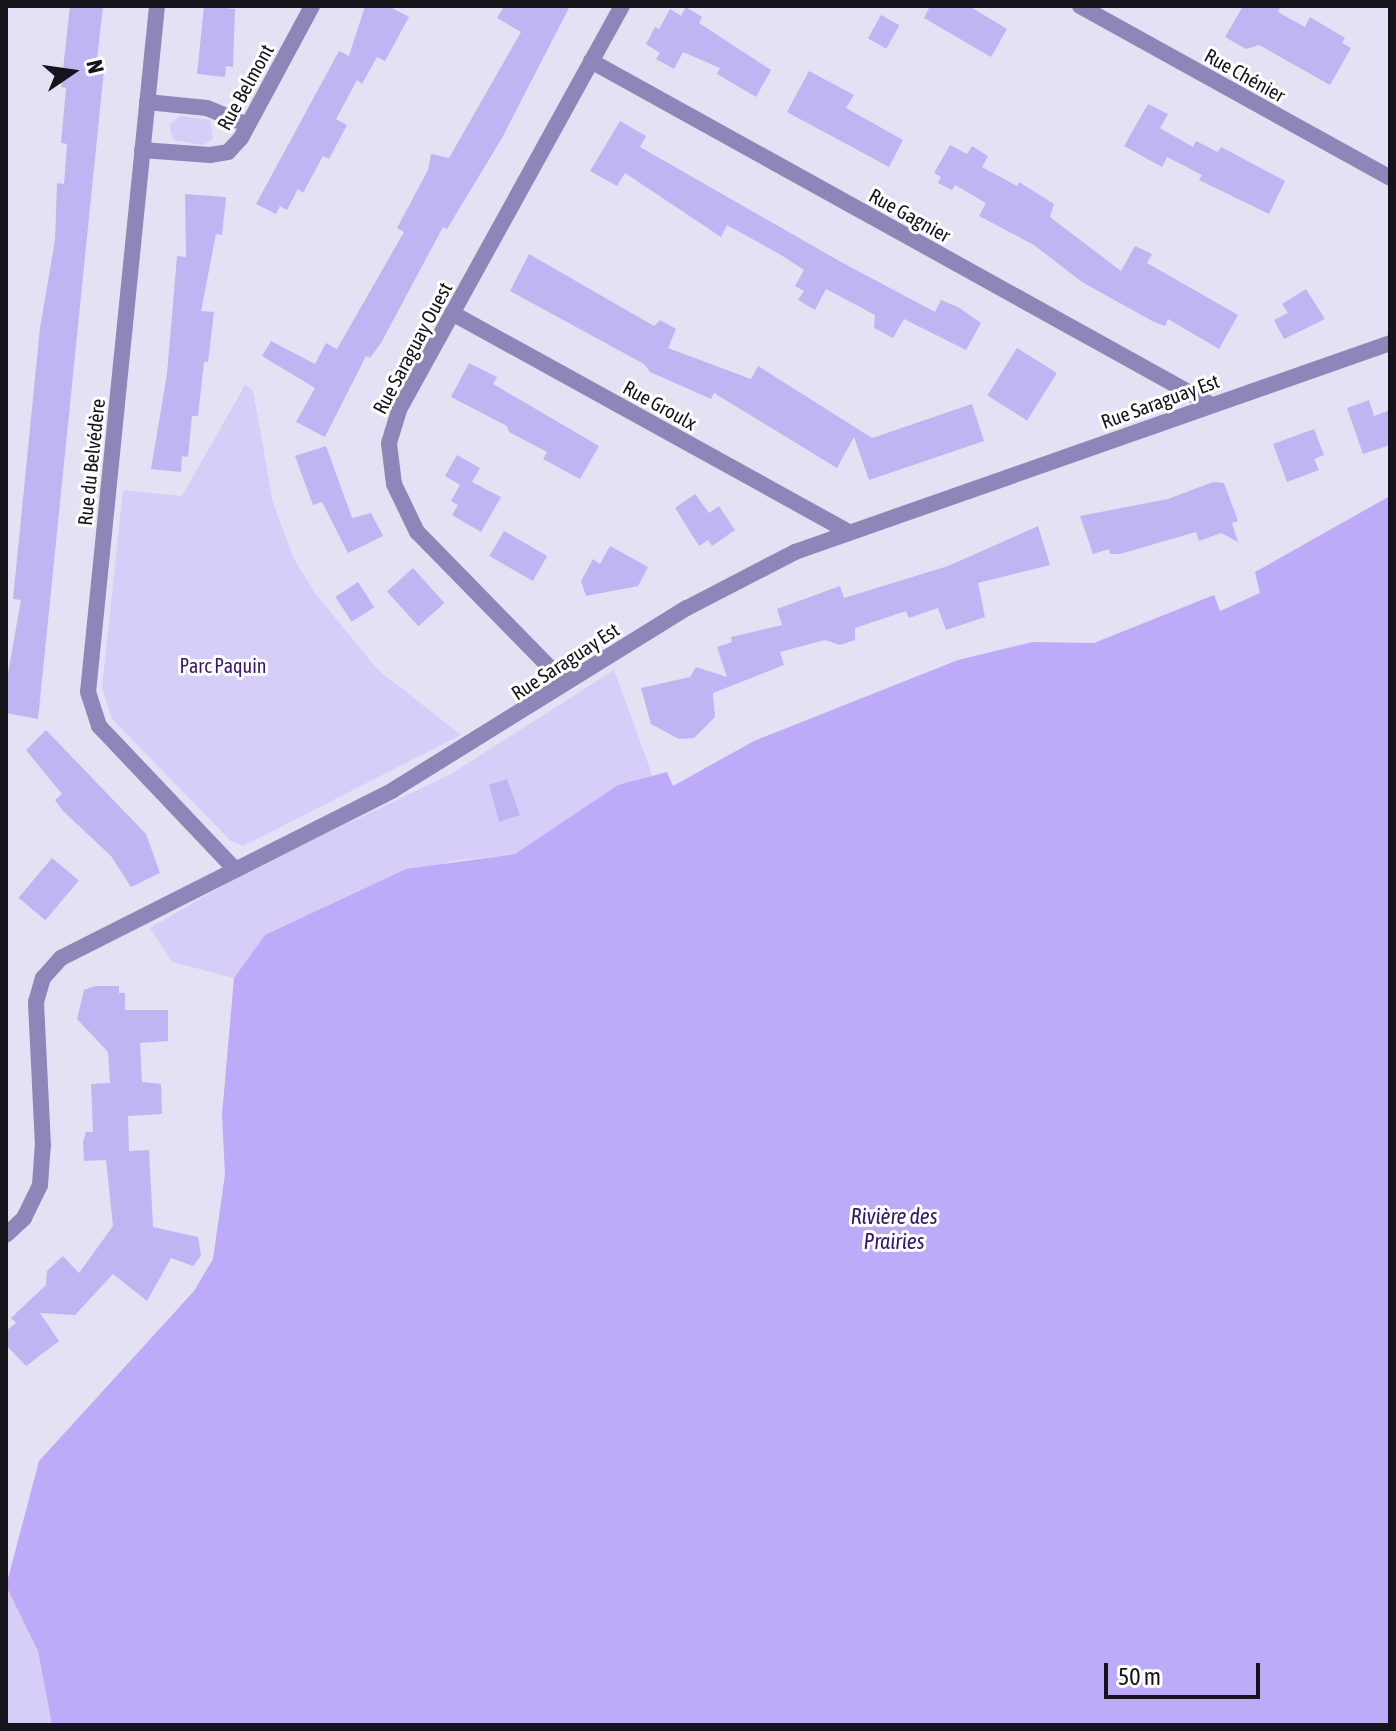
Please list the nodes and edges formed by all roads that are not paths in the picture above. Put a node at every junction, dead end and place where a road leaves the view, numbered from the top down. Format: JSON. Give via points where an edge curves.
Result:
{"nodes":[{"id":1,"x":157,"y":6,"type":"edge"},
{"id":2,"x":312,"y":6,"type":"edge"},
{"id":3,"x":622,"y":6,"type":"edge"},
{"id":4,"x":1080,"y":6,"type":"edge"},
{"id":5,"x":591,"y":61,"type":"junction"},
{"id":6,"x":147,"y":102,"type":"junction"},
{"id":7,"x":248,"y":125,"type":"junction"},
{"id":8,"x":142,"y":150,"type":"junction"},
{"id":9,"x":1390,"y":178,"type":"edge"},
{"id":10,"x":452,"y":313,"type":"junction"},
{"id":11,"x":1390,"y":343,"type":"edge"},
{"id":12,"x":1210,"y":404,"type":"junction"},
{"id":13,"x":848,"y":532,"type":"junction"},
{"id":14,"x":564,"y":682,"type":"junction"},
{"id":15,"x":233,"y":867,"type":"junction"},
{"id":16,"x":6,"y":1235,"type":"edge"}],
"edges":[{"from":1,"to":6,"type":"street","name":"Rue du Belvédère"},
{"from":2,"to":7,"type":"street","name":"Rue Belmont"},
{"from":3,"to":5,"type":"street","name":"Rue Saraguay Ouest"},
{"from":4,"to":9,"type":"street","name":"Rue Chénier"},
{"from":5,"to":10,"type":"street","name":"Rue Saraguay Ouest"},
{"from":5,"to":12,"type":"street","name":"Rue Gagnier"},
{"from":6,"to":7,"type":"street","via":[[207,108]]},
{"from":6,"to":8,"type":"street","name":"Rue du Belvédère"},
{"from":7,"to":8,"type":"street","name":"Rue Belmont","via":[[235,146],[221,155]]},
{"from":8,"to":15,"type":"street","name":"Rue du Belvédère","via":[[89,669],[90,704],[107,734]]},
{"from":10,"to":13,"type":"street","name":"Rue Groulx"},
{"from":10,"to":14,"type":"street","name":"Rue Saraguay Ouest","via":[[393,424],[389,462],[394,484],[432,550]]},
{"from":11,"to":12,"type":"street","name":"Rue Saraguay Est"},
{"from":12,"to":13,"type":"street","name":"Rue Saraguay Est"},
{"from":13,"to":14,"type":"street","name":"Rue Saraguay Est","via":[[734,580]]},
{"from":14,"to":15,"type":"street","name":"Rue Saraguay Est","via":[[466,749]]},
{"from":15,"to":16,"type":"street","name":"Rue Saraguay Est","via":[[79,947],[43,978],[36,1002],[43,1166],[34,1202]]}]}
